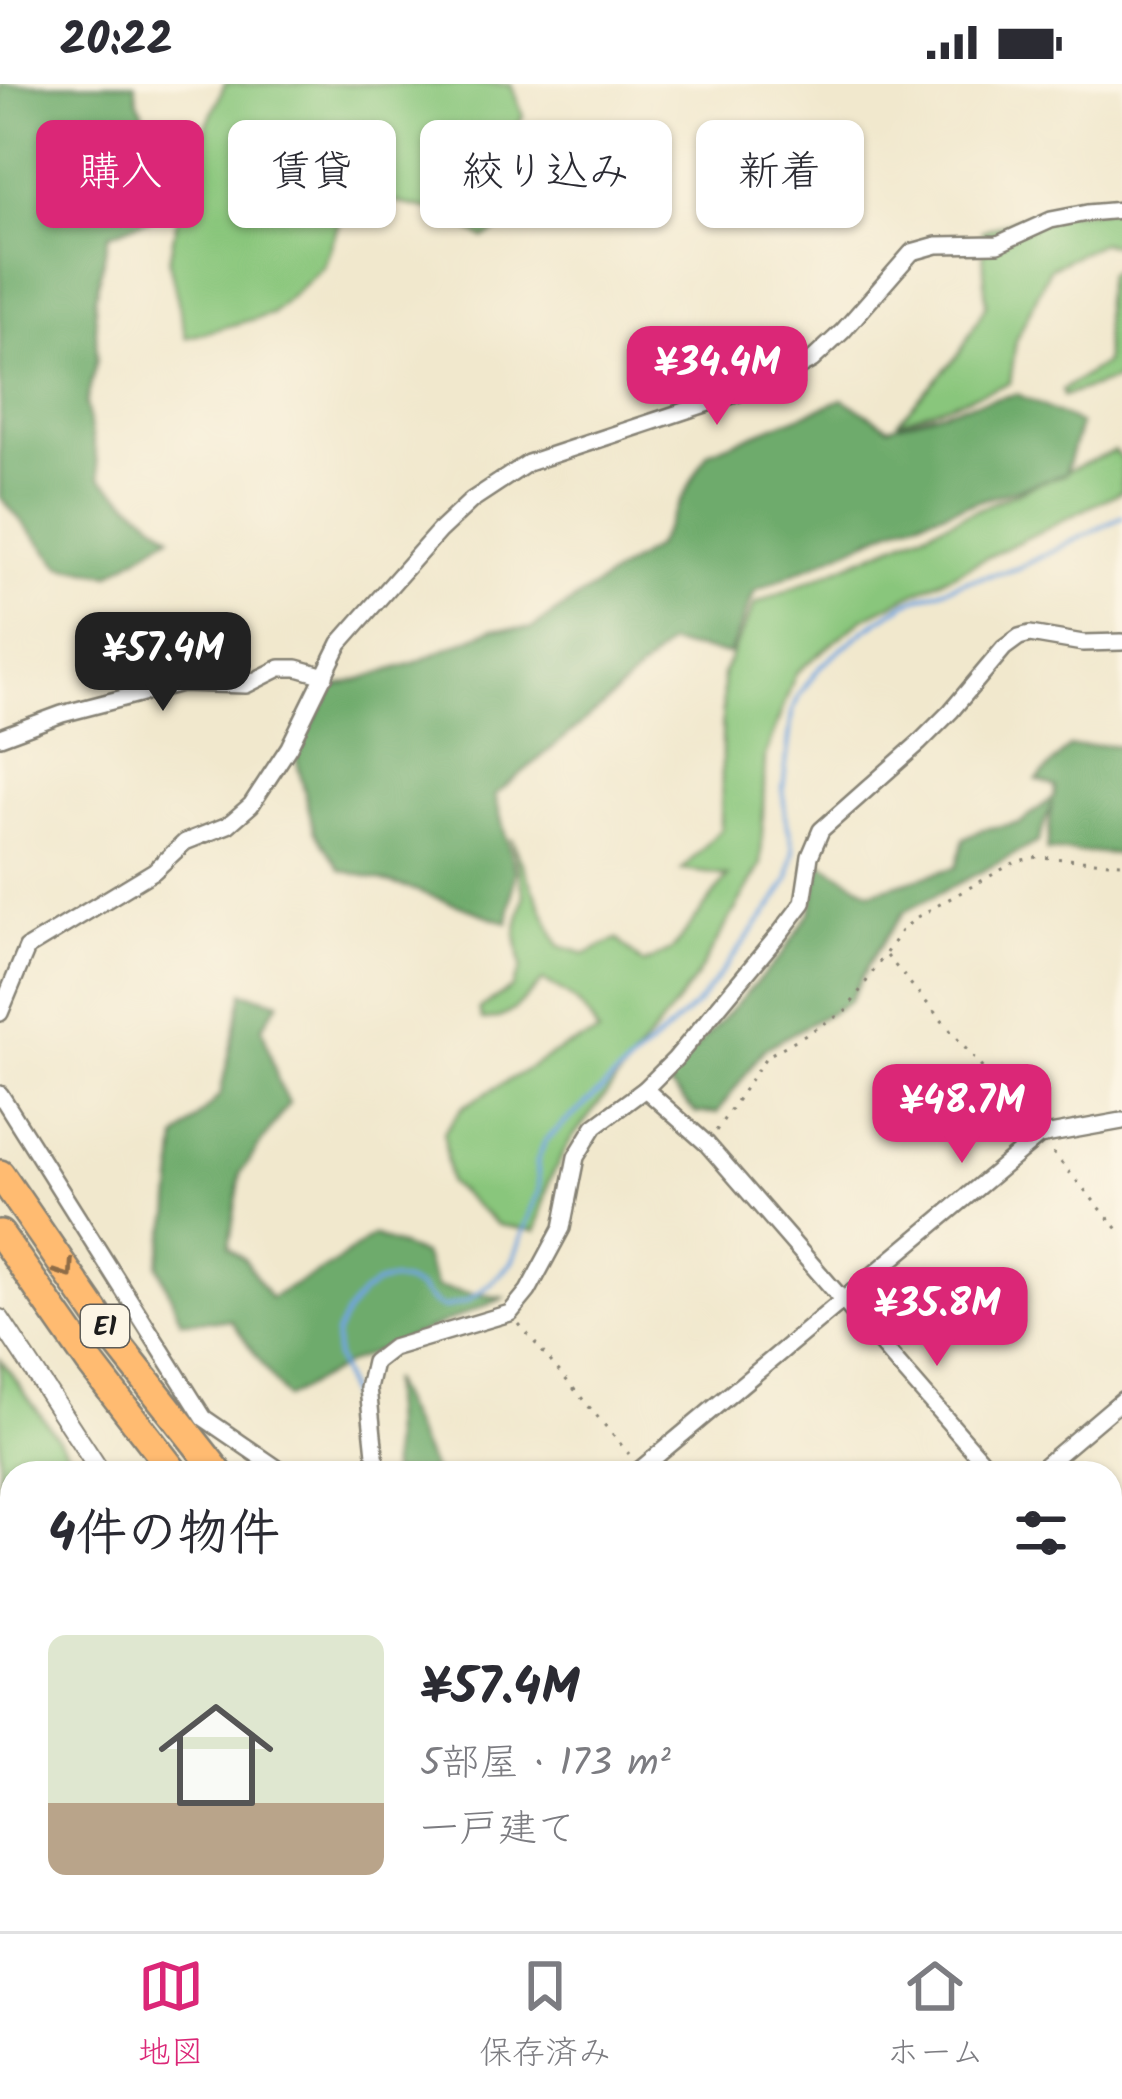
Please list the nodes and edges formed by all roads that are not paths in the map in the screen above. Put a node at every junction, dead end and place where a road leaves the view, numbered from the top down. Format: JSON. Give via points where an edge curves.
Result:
{"nodes":[{"id":1,"x":1122,"y":210,"type":"edge"},
{"id":2,"x":1122,"y":642,"type":"edge"},
{"id":3,"x":325,"y":676,"type":"junction"},
{"id":4,"x":0,"y":737,"type":"edge"},
{"id":5,"x":0,"y":1013,"type":"edge"},
{"id":6,"x":645,"y":1089,"type":"junction"},
{"id":7,"x":0,"y":1094,"type":"edge"},
{"id":8,"x":1122,"y":1121,"type":"edge"},
{"id":9,"x":0,"y":1174,"type":"edge"},
{"id":10,"x":0,"y":1234,"type":"edge"},
{"id":11,"x":842,"y":1299,"type":"junction"},
{"id":12,"x":0,"y":1319,"type":"edge"},
{"id":13,"x":1122,"y":1400,"type":"edge"},
{"id":14,"x":93,"y":1461,"type":"edge"},
{"id":15,"x":166,"y":1461,"type":"edge"},
{"id":16,"x":210,"y":1461,"type":"edge"},
{"id":17,"x":267,"y":1461,"type":"edge"},
{"id":18,"x":375,"y":1461,"type":"edge"},
{"id":19,"x":651,"y":1461,"type":"edge"},
{"id":20,"x":983,"y":1461,"type":"edge"},
{"id":21,"x":1050,"y":1461,"type":"edge"}],
"edges":[{"from":1,"to":3,"type":"street","via":[[1051,220],[998,244],[912,252],[812,360],[772,382],[528,463],[439,531],[340,643]]},
{"from":2,"to":6,"type":"street","via":[[1030,634],[1004,648],[951,711],[821,830],[803,903]]},
{"from":3,"to":4,"type":"street","via":[[280,668],[246,685],[181,683]]},
{"from":3,"to":5,"type":"street","via":[[251,805],[27,948]]},
{"from":6,"to":11,"type":"street","via":[[707,1144]]},
{"from":6,"to":18,"type":"street","via":[[595,1126],[576,1157],[562,1228],[510,1313],[392,1348],[374,1362],[368,1388]]},
{"from":7,"to":17,"type":"street","via":[[204,1418]]},
{"from":8,"to":11,"type":"street","via":[[1039,1136]]},
{"from":9,"to":16,"type":"highway","number":"E1","one_way":true},
{"from":10,"to":15,"type":"highway","number":"E1"},
{"from":11,"to":19,"type":"street"},
{"from":11,"to":20,"type":"street"},
{"from":12,"to":14,"type":"street"},
{"from":13,"to":21,"type":"street"}]}
